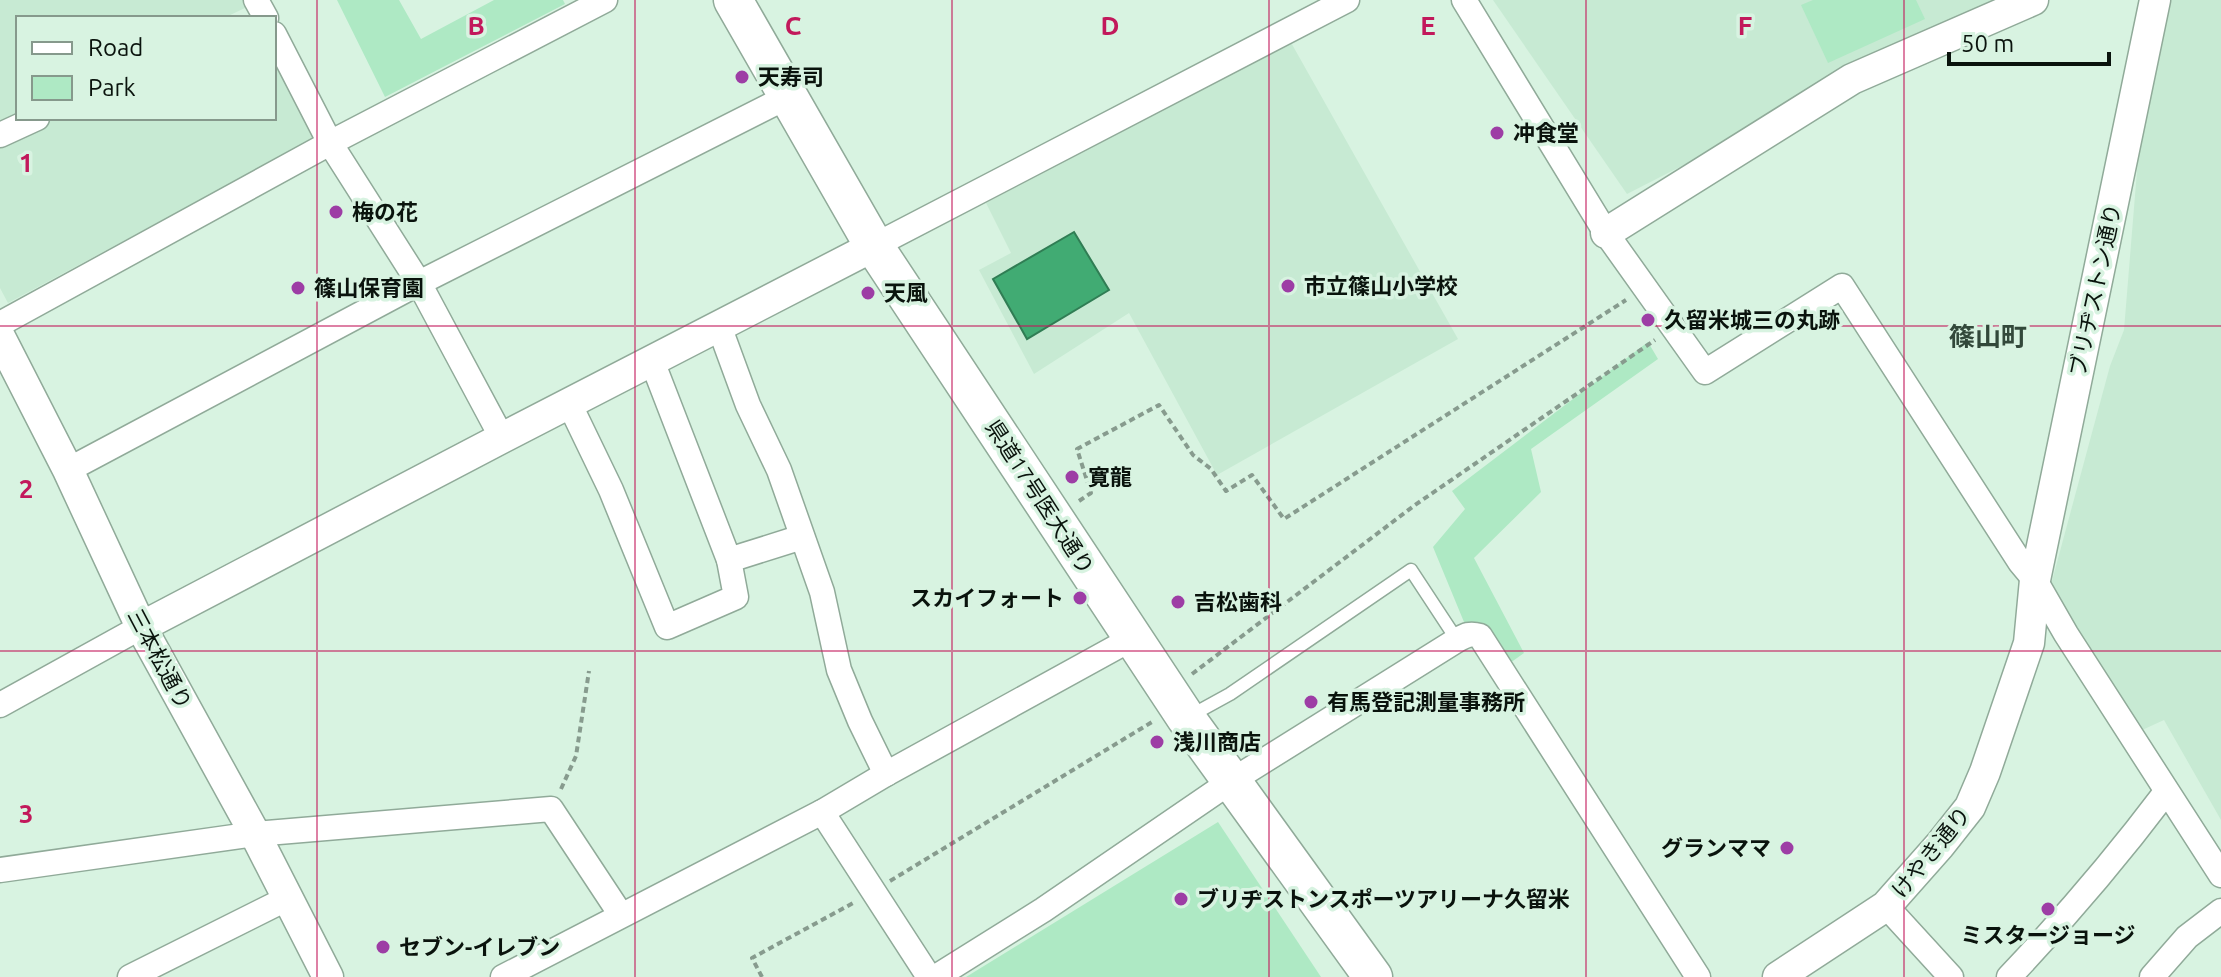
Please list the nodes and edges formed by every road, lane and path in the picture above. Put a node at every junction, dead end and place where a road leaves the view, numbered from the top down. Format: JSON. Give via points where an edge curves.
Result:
{"nodes":[{"id":1,"x":605,"y":0,"type":"edge"},
{"id":2,"x":733,"y":0,"type":"edge"},
{"id":3,"x":1347,"y":0,"type":"edge"},
{"id":4,"x":1464,"y":0,"type":"edge"},
{"id":5,"x":2033,"y":0,"type":"edge"},
{"id":6,"x":2155,"y":0,"type":"edge"},
{"id":7,"x":276,"y":42,"type":"edge"},
{"id":8,"x":789,"y":96,"type":"junction"},
{"id":9,"x":33,"y":120,"type":"edge"},
{"id":10,"x":0,"y":135,"type":"edge"},
{"id":11,"x":330,"y":143,"type":"junction"},
{"id":12,"x":1606,"y":233,"type":"junction"},
{"id":13,"x":874,"y":246,"type":"junction"},
{"id":14,"x":419,"y":283,"type":"junction"},
{"id":15,"x":1645,"y":288,"type":"junction"},
{"id":16,"x":0,"y":324,"type":"edge"},
{"id":17,"x":719,"y":326,"type":"junction"},
{"id":18,"x":1673,"y":327,"type":"junction"},
{"id":19,"x":0,"y":337,"type":"edge"},
{"id":20,"x":652,"y":361,"type":"junction"},
{"id":21,"x":569,"y":403,"type":"junction"},
{"id":22,"x":502,"y":438,"type":"junction"},
{"id":23,"x":68,"y":470,"type":"junction"},
{"id":24,"x":1054,"y":516,"type":"junction"},
{"id":25,"x":802,"y":537,"type":"junction"},
{"id":26,"x":729,"y":560,"type":"junction"},
{"id":27,"x":2035,"y":580,"type":"junction"},
{"id":28,"x":141,"y":627,"type":"junction"},
{"id":29,"x":1133,"y":638,"type":"junction"},
{"id":30,"x":1457,"y":640,"type":"junction"},
{"id":31,"x":589,"y":671,"type":"dead end"},
{"id":32,"x":1185,"y":700,"type":"junction"},
{"id":33,"x":0,"y":705,"type":"edge"},
{"id":34,"x":886,"y":774,"type":"junction"},
{"id":35,"x":1233,"y":780,"type":"junction"},
{"id":36,"x":2166,"y":792,"type":"junction"},
{"id":37,"x":551,"y":809,"type":"junction"},
{"id":38,"x":822,"y":812,"type":"junction"},
{"id":39,"x":255,"y":834,"type":"junction"},
{"id":40,"x":0,"y":870,"type":"edge"},
{"id":41,"x":2221,"y":875,"type":"edge"},
{"id":42,"x":874,"y":891,"type":"junction"},
{"id":43,"x":288,"y":898,"type":"junction"},
{"id":44,"x":1886,"y":906,"type":"junction"},
{"id":45,"x":2221,"y":911,"type":"edge"},
{"id":46,"x":621,"y":915,"type":"junction"},
{"id":47,"x":130,"y":977,"type":"edge"},
{"id":48,"x":328,"y":977,"type":"edge"},
{"id":49,"x":503,"y":977,"type":"edge"},
{"id":50,"x":762,"y":977,"type":"edge"},
{"id":51,"x":929,"y":977,"type":"edge"},
{"id":52,"x":936,"y":977,"type":"edge"},
{"id":53,"x":1373,"y":977,"type":"edge"},
{"id":54,"x":1698,"y":977,"type":"edge"},
{"id":55,"x":1778,"y":977,"type":"edge"},
{"id":56,"x":1951,"y":977,"type":"edge"},
{"id":57,"x":2009,"y":977,"type":"edge"},
{"id":58,"x":2152,"y":977,"type":"edge"}],
"edges":[{"from":1,"to":11,"type":"street"},
{"from":2,"to":8,"type":"main road","name":"県道17号医大通り"},
{"from":3,"to":13,"type":"street"},
{"from":4,"to":12,"type":"street"},
{"from":5,"to":12,"type":"street","via":[[1852,79]]},
{"from":6,"to":27,"type":"street","name":"ブリヂストン通り"},
{"from":7,"to":11,"type":"street"},
{"from":8,"to":13,"type":"main road","name":"県道17号医大通り"},
{"from":8,"to":14,"type":"street"},
{"from":9,"to":10,"type":"street"},
{"from":11,"to":14,"type":"street"},
{"from":11,"to":16,"type":"street"},
{"from":12,"to":15,"type":"street"},
{"from":13,"to":17,"type":"street"},
{"from":13,"to":24,"type":"main road","name":"県道17号医大通り"},
{"from":14,"to":22,"type":"street"},
{"from":14,"to":23,"type":"street"},
{"from":15,"to":18,"type":"street"},
{"from":15,"to":24,"type":"path","via":[[1284,519],[1252,475],[1226,491],[1159,405],[1077,449],[1091,493]]},
{"from":17,"to":20,"type":"street"},
{"from":17,"to":25,"type":"street"},
{"from":18,"to":27,"type":"street","via":[[1705,372],[1842,286]]},
{"from":18,"to":32,"type":"path","via":[[1415,505]]},
{"from":19,"to":23,"type":"street","name":"三本松通り"},
{"from":20,"to":21,"type":"street"},
{"from":20,"to":26,"type":"street"},
{"from":21,"to":22,"type":"street"},
{"from":21,"to":26,"type":"street","via":[[667,627],[736,597]]},
{"from":22,"to":28,"type":"street"},
{"from":23,"to":28,"type":"street","name":"三本松通り"},
{"from":24,"to":29,"type":"main road","name":"県道17号医大通り"},
{"from":25,"to":26,"type":"street"},
{"from":25,"to":34,"type":"street","via":[[822,592],[839,670]]},
{"from":27,"to":36,"type":"street"},
{"from":27,"to":44,"type":"street","name":"けやき通り","via":[[2029,643],[1970,807]]},
{"from":28,"to":33,"type":"street"},
{"from":28,"to":39,"type":"street","name":"三本松通り"},
{"from":29,"to":32,"type":"main road","name":"県道17号医大通り"},
{"from":29,"to":34,"type":"street"},
{"from":30,"to":32,"type":"lane","via":[[1411,570],[1230,694]]},
{"from":30,"to":35,"type":"street"},
{"from":30,"to":54,"type":"street","via":[[1468,634],[1480,636]]},
{"from":31,"to":37,"type":"path","via":[[576,756]]},
{"from":32,"to":35,"type":"main road","name":"県道17号医大通り"},
{"from":32,"to":42,"type":"path"},
{"from":34,"to":38,"type":"street"},
{"from":35,"to":52,"type":"street"},
{"from":35,"to":53,"type":"main road","name":"県道17号医大通り"},
{"from":36,"to":41,"type":"street"},
{"from":36,"to":57,"type":"street","via":[[2120,853]]},
{"from":37,"to":39,"type":"street"},
{"from":37,"to":46,"type":"street"},
{"from":38,"to":42,"type":"street"},
{"from":38,"to":46,"type":"street"},
{"from":39,"to":40,"type":"street"},
{"from":39,"to":43,"type":"street","name":"三本松通り"},
{"from":42,"to":50,"type":"path","via":[[752,958]]},
{"from":42,"to":51,"type":"street"},
{"from":43,"to":47,"type":"street"},
{"from":43,"to":48,"type":"street","name":"三本松通り"},
{"from":44,"to":55,"type":"street","name":"けやき通り"},
{"from":44,"to":56,"type":"street"},
{"from":45,"to":58,"type":"street","via":[[2187,937]]},
{"from":46,"to":49,"type":"street"}]}
